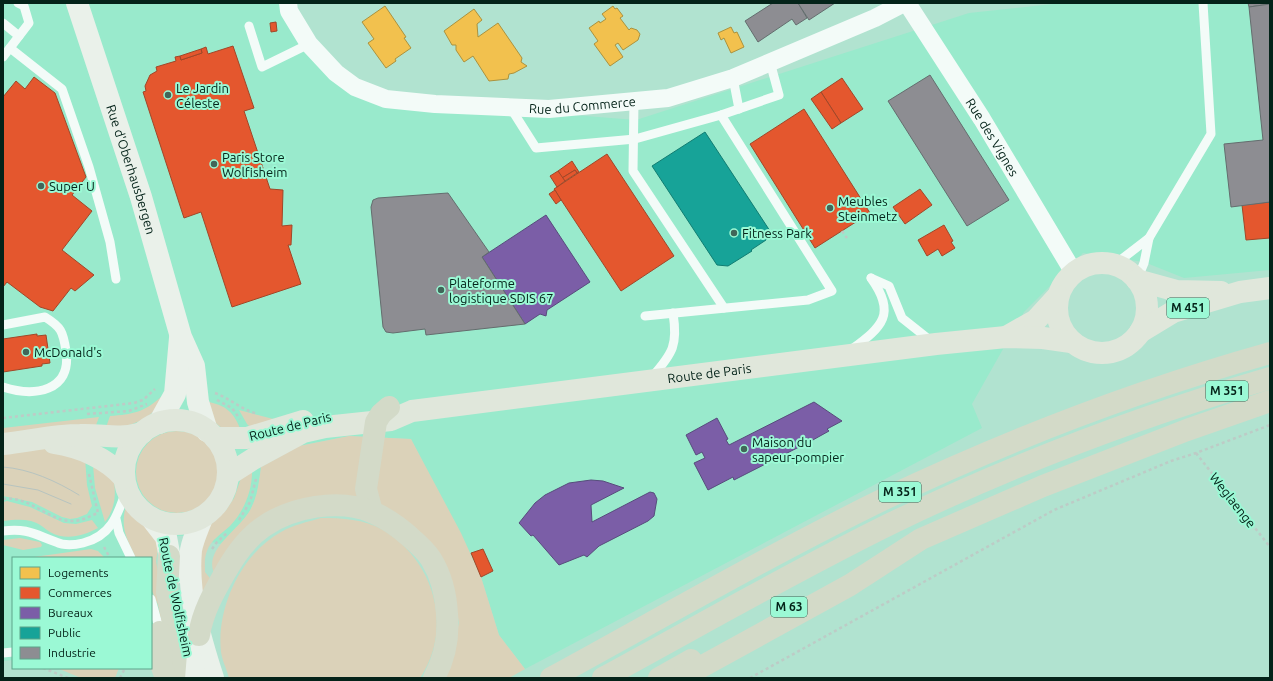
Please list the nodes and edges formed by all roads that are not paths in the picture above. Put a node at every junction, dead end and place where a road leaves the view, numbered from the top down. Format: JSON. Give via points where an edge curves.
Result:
{"nodes":[{"id":1,"x":77,"y":3,"type":"edge"},
{"id":2,"x":288,"y":3,"type":"edge"},
{"id":3,"x":904,"y":3,"type":"edge"},
{"id":4,"x":907,"y":3,"type":"edge"},
{"id":5,"x":22,"y":4,"type":"edge"},
{"id":6,"x":1203,"y":4,"type":"edge"},
{"id":7,"x":3,"y":23,"type":"edge"},
{"id":8,"x":249,"y":26,"type":"dead end"},
{"id":9,"x":19,"y":36,"type":"junction"},
{"id":10,"x":309,"y":44,"type":"junction"},
{"id":11,"x":10,"y":48,"type":"junction"},
{"id":12,"x":3,"y":57,"type":"edge"},
{"id":13,"x":770,"y":62,"type":"junction"},
{"id":14,"x":733,"y":78,"type":"junction"},
{"id":15,"x":634,"y":101,"type":"junction"},
{"id":16,"x":510,"y":107,"type":"junction"},
{"id":17,"x":739,"y":109,"type":"junction"},
{"id":18,"x":721,"y":115,"type":"junction"},
{"id":19,"x":635,"y":139,"type":"junction"},
{"id":20,"x":1149,"y":238,"type":"junction"},
{"id":21,"x":1114,"y":265,"type":"junction"},
{"id":22,"x":1074,"y":273,"type":"junction"},
{"id":23,"x":116,"y":279,"type":"dead end"},
{"id":24,"x":1137,"y":280,"type":"junction"},
{"id":25,"x":1270,"y":288,"type":"edge"},
{"id":26,"x":1240,"y":292,"type":"junction"},
{"id":27,"x":1058,"y":296,"type":"junction"},
{"id":28,"x":724,"y":308,"type":"junction"},
{"id":29,"x":673,"y":313,"type":"junction"},
{"id":30,"x":645,"y":316,"type":"dead end"},
{"id":31,"x":3,"y":325,"type":"edge"},
{"id":32,"x":1140,"y":332,"type":"junction"},
{"id":33,"x":180,"y":337,"type":"junction"},
{"id":34,"x":1006,"y":337,"type":"junction"},
{"id":35,"x":1071,"y":342,"type":"junction"},
{"id":36,"x":936,"y":344,"type":"junction"},
{"id":37,"x":1270,"y":353,"type":"edge"},
{"id":38,"x":843,"y":356,"type":"junction"},
{"id":39,"x":1270,"y":378,"type":"edge"},
{"id":40,"x":648,"y":381,"type":"junction"},
{"id":41,"x":3,"y":387,"type":"edge"},
{"id":42,"x":1270,"y":401,"type":"edge"},
{"id":43,"x":383,"y":415,"type":"junction"},
{"id":44,"x":151,"y":428,"type":"junction"},
{"id":45,"x":211,"y":434,"type":"junction"},
{"id":46,"x":3,"y":444,"type":"edge"},
{"id":47,"x":94,"y":445,"type":"junction"},
{"id":48,"x":228,"y":475,"type":"junction"},
{"id":49,"x":126,"y":483,"type":"junction"},
{"id":50,"x":372,"y":512,"type":"junction"},
{"id":51,"x":202,"y":518,"type":"junction"},
{"id":52,"x":116,"y":519,"type":"junction"},
{"id":53,"x":152,"y":519,"type":"junction"},
{"id":54,"x":3,"y":531,"type":"edge"},
{"id":55,"x":921,"y":539,"type":"junction"},
{"id":56,"x":169,"y":556,"type":"junction"},
{"id":57,"x":131,"y":557,"type":"edge"},
{"id":58,"x":152,"y":607,"type":"edge"},
{"id":59,"x":155,"y":630,"type":"edge"},
{"id":60,"x":199,"y":635,"type":"junction"},
{"id":61,"x":166,"y":678,"type":"edge"},
{"id":62,"x":174,"y":678,"type":"edge"},
{"id":63,"x":196,"y":678,"type":"edge"},
{"id":64,"x":213,"y":678,"type":"edge"},
{"id":65,"x":434,"y":678,"type":"edge"},
{"id":66,"x":551,"y":678,"type":"edge"},
{"id":67,"x":603,"y":678,"type":"edge"},
{"id":68,"x":659,"y":678,"type":"edge"},
{"id":69,"x":681,"y":678,"type":"edge"}],
"edges":[{"from":1,"to":33,"type":"main road","name":"Rue d'Oberhausbergen","via":[[142,196]]},
{"from":2,"to":10,"type":"street","name":"Rue du Commerce","via":[[289,11]]},
{"from":3,"to":13,"type":"street","name":"Rue du Commerce","via":[[875,18]]},
{"from":4,"to":22,"type":"street","name":"Rue des Vignes","via":[[982,119]]},
{"from":5,"to":9,"type":"lane","via":[[29,23]]},
{"from":6,"to":20,"type":"lane","via":[[1212,134]]},
{"from":7,"to":9,"type":"lane"},
{"from":8,"to":10,"type":"lane","via":[[262,67]]},
{"from":9,"to":11,"type":"lane"},
{"from":10,"to":16,"type":"street","name":"Rue du Commerce","via":[[336,73],[355,88],[386,99]]},
{"from":11,"to":12,"type":"lane"},
{"from":11,"to":23,"type":"lane","via":[[62,89],[89,167],[110,242]]},
{"from":13,"to":14,"type":"street","name":"Rue du Commerce"},
{"from":13,"to":17,"type":"lane","via":[[779,95]]},
{"from":14,"to":15,"type":"street","name":"Rue du Commerce","via":[[668,98]]},
{"from":14,"to":17,"type":"lane"},
{"from":15,"to":16,"type":"street","name":"Rue du Commerce","via":[[549,109]]},
{"from":15,"to":19,"type":"lane"},
{"from":16,"to":19,"type":"lane","via":[[536,148]]},
{"from":17,"to":18,"type":"lane"},
{"from":18,"to":19,"type":"lane"},
{"from":18,"to":28,"type":"lane","via":[[832,291],[808,300]]},
{"from":19,"to":28,"type":"lane","via":[[633,171]]},
{"from":20,"to":21,"type":"lane"},
{"from":20,"to":24,"type":"lane","via":[[1144,263]]},
{"from":21,"to":22,"type":"main road","via":[[1100,263],[1086,266]]},
{"from":21,"to":24,"type":"main road","via":[[1126,270]]},
{"from":22,"to":27,"type":"main road"},
{"from":24,"to":26,"type":"main road","number":"M 451","via":[[1177,291]]},
{"from":24,"to":32,"type":"main road","via":[[1145,293],[1147,306],[1146,319]]},
{"from":25,"to":26,"type":"main road","number":"M 451"},
{"from":26,"to":32,"type":"main road","number":"M 451","via":[[1173,312]]},
{"from":27,"to":34,"type":"main road","name":"Route de Paris","via":[[1036,320]]},
{"from":27,"to":35,"type":"main road","via":[[1057,311],[1060,325]]},
{"from":28,"to":29,"type":"lane"},
{"from":29,"to":30,"type":"lane"},
{"from":29,"to":40,"type":"lane","via":[[676,333],[674,344],[664,363]]},
{"from":31,"to":41,"type":"lane","via":[[45,316],[64,334],[67,360],[61,379],[52,387],[37,392],[20,392]]},
{"from":32,"to":35,"type":"main road","via":[[1125,347],[1105,354],[1090,352]]},
{"from":33,"to":44,"type":"main road","name":"Rue d'Oberhausbergen","via":[[175,394]]},
{"from":33,"to":45,"type":"main road","name":"Rue d'Oberhausbergen","via":[[194,366],[198,397]]},
{"from":34,"to":35,"type":"main road","name":"Route de Paris"},
{"from":34,"to":36,"type":"main road","name":"Route de Paris"},
{"from":36,"to":38,"type":"main road","name":"Route de Paris"},
{"from":36,"to":38,"type":"lane","via":[[902,318],[889,286],[871,278],[884,303],[884,318],[870,336]]},
{"from":37,"to":66,"type":"highway","number":"M 351","via":[[1148,390],[1052,427],[884,499]]},
{"from":38,"to":40,"type":"main road","name":"Route de Paris"},
{"from":39,"to":67,"type":"highway","number":"M 351","via":[[1125,425],[949,497],[834,552]]},
{"from":40,"to":43,"type":"main road","name":"Route de Paris","via":[[412,411],[391,420]]},
{"from":42,"to":55,"type":"highway","via":[[1050,483]]},
{"from":43,"to":45,"type":"main road","name":"Route de Paris","via":[[318,417],[247,438]]},
{"from":43,"to":48,"type":"main road","name":"Route de Paris","via":[[303,432]]},
{"from":43,"to":50,"type":"highway","via":[[366,489]]},
{"from":44,"to":45,"type":"main road","via":[[180,420],[199,425]]},
{"from":44,"to":47,"type":"main road"},
{"from":44,"to":49,"type":"main road","via":[[128,453],[124,469]]},
{"from":45,"to":48,"type":"main road","via":[[226,455]]},
{"from":46,"to":47,"type":"main road","via":[[81,434]]},
{"from":47,"to":49,"type":"main road"},
{"from":48,"to":51,"type":"main road","via":[[223,495]]},
{"from":49,"to":52,"type":"lane"},
{"from":49,"to":53,"type":"main road","via":[[136,506]]},
{"from":50,"to":60,"type":"highway","via":[[353,507],[311,506],[262,527],[234,558],[207,605]]},
{"from":50,"to":65,"type":"highway","via":[[400,528],[416,542],[430,559],[440,580],[446,602],[448,626],[445,649]]},
{"from":51,"to":53,"type":"main road","via":[[172,524]]},
{"from":51,"to":60,"type":"main road","name":"Route de Wolfisheim","via":[[193,542],[191,565]]},
{"from":52,"to":54,"type":"lane","via":[[99,538],[74,545],[58,543],[27,530]]},
{"from":52,"to":57,"type":"lane","via":[[119,533]]},
{"from":53,"to":56,"type":"main road","name":"Route de Wolfisheim","via":[[166,537]]},
{"from":55,"to":68,"type":"highway","number":"M 63","via":[[818,591]]},
{"from":55,"to":69,"type":"highway","via":[[850,585]]},
{"from":56,"to":62,"type":"highway","via":[[167,592],[177,641]]},
{"from":56,"to":63,"type":"main road","name":"Route de Wolfisheim","via":[[181,625]]},
{"from":58,"to":59,"type":"lane"},
{"from":59,"to":61,"type":"highway"},
{"from":60,"to":64,"type":"main road","name":"Route de Wolfisheim"}]}
